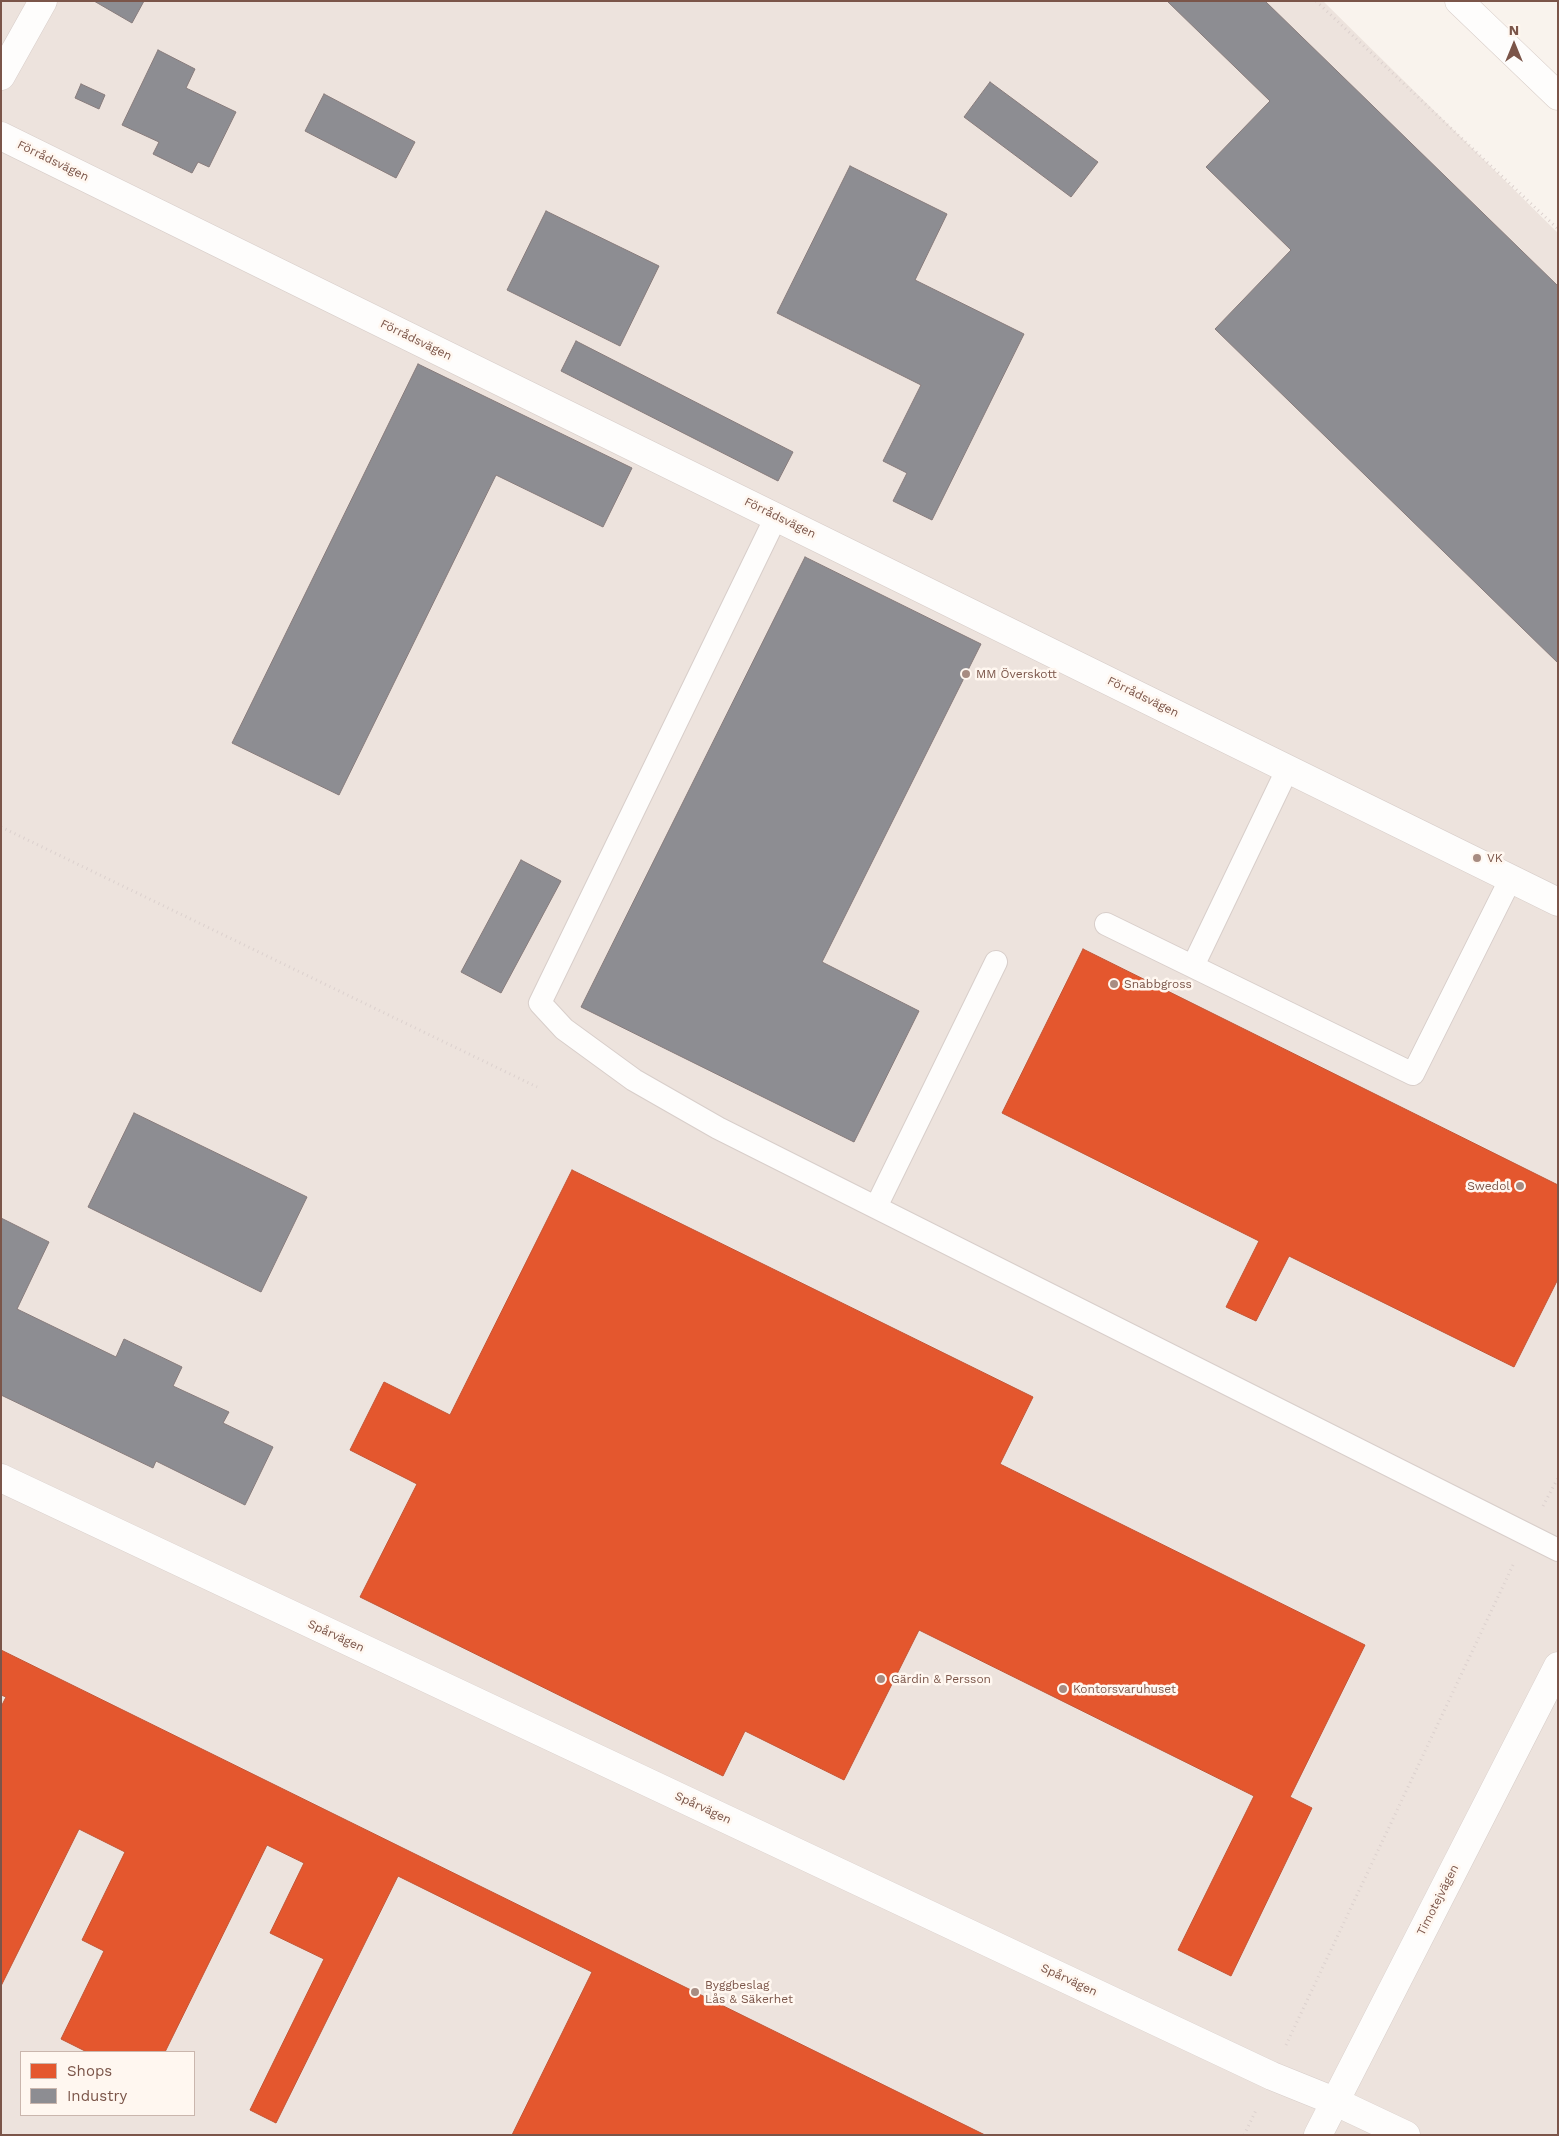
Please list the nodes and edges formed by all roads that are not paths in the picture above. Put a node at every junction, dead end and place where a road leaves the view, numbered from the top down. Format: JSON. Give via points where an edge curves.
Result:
{"nodes":[{"id":1,"x":42,"y":1,"type":"edge"},
{"id":2,"x":1459,"y":1,"type":"edge"},
{"id":3,"x":1,"y":76,"type":"edge"},
{"id":4,"x":1558,"y":96,"type":"edge"},
{"id":5,"x":1,"y":136,"type":"edge"},
{"id":6,"x":776,"y":517,"type":"junction"},
{"id":7,"x":1288,"y":768,"type":"junction"},
{"id":8,"x":1511,"y":878,"type":"junction"},
{"id":9,"x":1558,"y":902,"type":"edge"},
{"id":10,"x":1106,"y":924,"type":"dead end"},
{"id":11,"x":996,"y":962,"type":"dead end"},
{"id":12,"x":1193,"y":966,"type":"junction"},
{"id":13,"x":876,"y":1207,"type":"junction"},
{"id":14,"x":1,"y":1478,"type":"edge"},
{"id":15,"x":1558,"y":1550,"type":"edge"},
{"id":16,"x":1558,"y":1666,"type":"edge"},
{"id":17,"x":1334,"y":2102,"type":"junction"},
{"id":18,"x":1318,"y":2135,"type":"edge"},
{"id":19,"x":1406,"y":2135,"type":"edge"}],
"edges":[{"from":1,"to":3,"type":"street"},
{"from":2,"to":4,"type":"street"},
{"from":5,"to":6,"type":"street","name":"Förrådsvägen"},
{"from":6,"to":7,"type":"street","name":"Förrådsvägen"},
{"from":6,"to":13,"type":"lane","via":[[540,1003],[564,1029],[634,1080],[718,1128]]},
{"from":7,"to":8,"type":"street","name":"Förrådsvägen"},
{"from":7,"to":12,"type":"lane"},
{"from":8,"to":9,"type":"street","name":"Förrådsvägen"},
{"from":8,"to":12,"type":"lane","via":[[1413,1074]]},
{"from":10,"to":12,"type":"lane"},
{"from":11,"to":13,"type":"lane"},
{"from":13,"to":15,"type":"lane"},
{"from":14,"to":17,"type":"street","name":"Spårvägen","via":[[1272,2076]]},
{"from":16,"to":17,"type":"street","name":"Timotejvägen"},
{"from":17,"to":18,"type":"street","name":"Timotejvägen"},
{"from":17,"to":19,"type":"street","name":"Spårvägen"}]}
